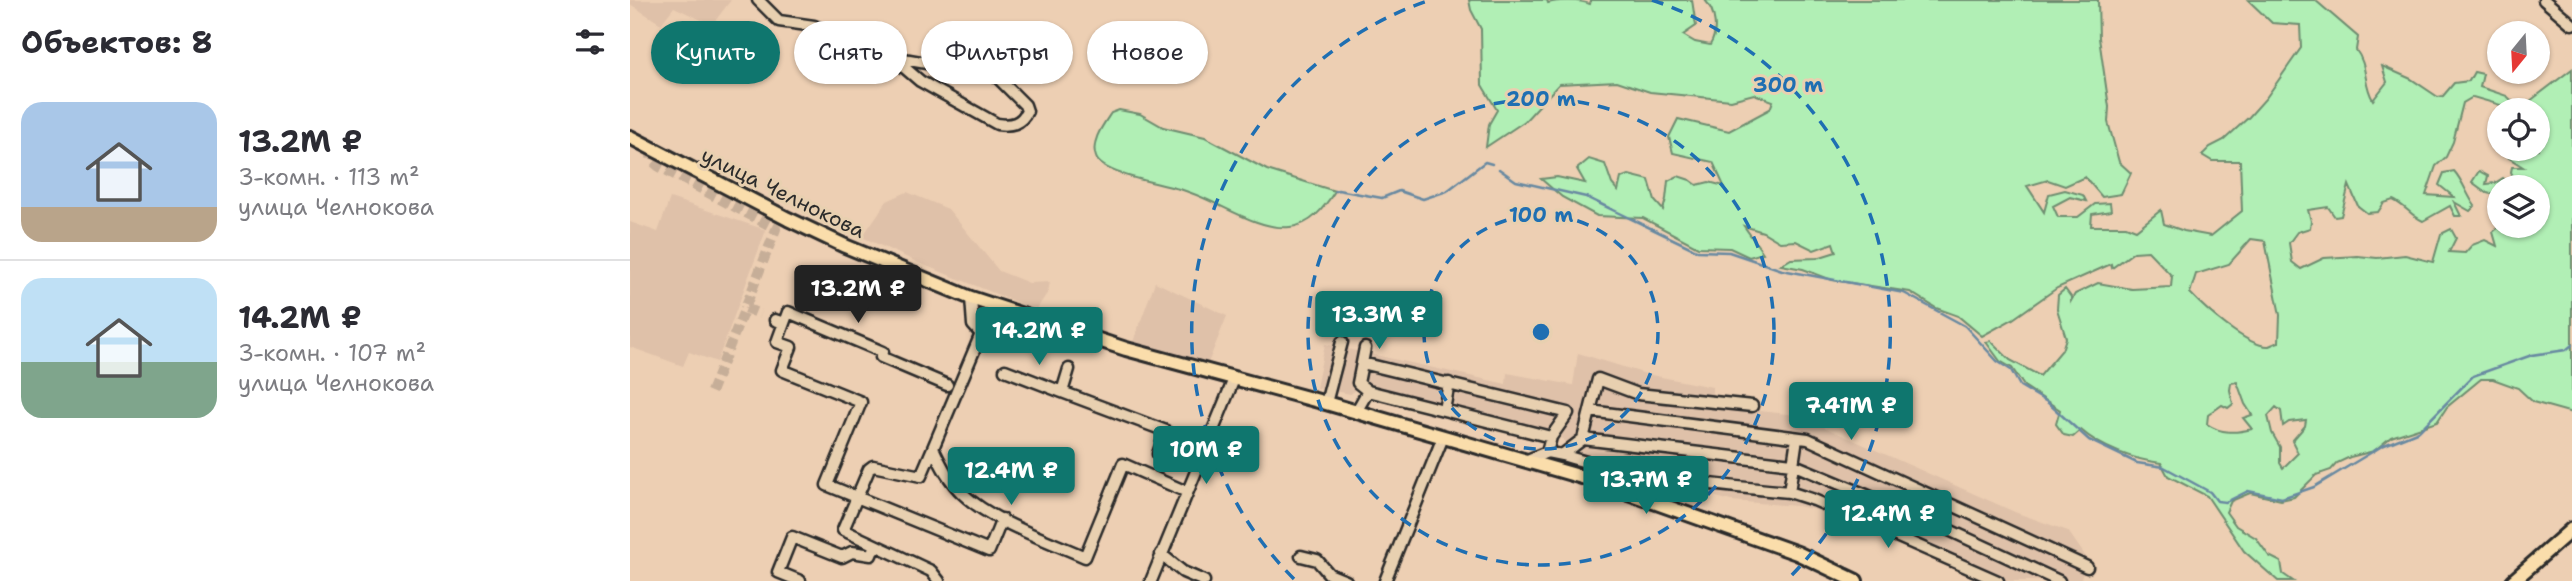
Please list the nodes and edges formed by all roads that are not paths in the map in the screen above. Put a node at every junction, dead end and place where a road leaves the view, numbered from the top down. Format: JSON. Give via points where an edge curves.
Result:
{"nodes":[{"id":1,"x":758,"y":0,"type":"edge"},
{"id":2,"x":2544,"y":0,"type":"edge"},
{"id":3,"x":794,"y":23,"type":"edge"},
{"id":4,"x":2572,"y":24,"type":"edge"},
{"id":5,"x":892,"y":57,"type":"joint"},
{"id":6,"x":630,"y":137,"type":"edge"},
{"id":7,"x":971,"y":298,"type":"junction"},
{"id":8,"x":1342,"y":342,"type":"dead end"},
{"id":9,"x":1365,"y":348,"type":"dead end"},
{"id":10,"x":1362,"y":363,"type":"junction"},
{"id":11,"x":1069,"y":369,"type":"dead end"},
{"id":12,"x":1004,"y":370,"type":"dead end"},
{"id":13,"x":1234,"y":379,"type":"junction"},
{"id":14,"x":1449,"y":383,"type":"junction"},
{"id":15,"x":947,"y":385,"type":"dead end"},
{"id":16,"x":1368,"y":391,"type":"junction"},
{"id":17,"x":1062,"y":392,"type":"junction"},
{"id":18,"x":1326,"y":403,"type":"junction"},
{"id":19,"x":1752,"y":406,"type":"dead end"},
{"id":20,"x":1444,"y":410,"type":"junction"},
{"id":21,"x":1590,"y":411,"type":"junction"},
{"id":22,"x":1356,"y":412,"type":"junction"},
{"id":23,"x":1443,"y":437,"type":"junction"},
{"id":24,"x":1551,"y":437,"type":"junction"},
{"id":25,"x":1797,"y":438,"type":"junction"},
{"id":26,"x":1583,"y":439,"type":"junction"},
{"id":27,"x":933,"y":449,"type":"junction"},
{"id":28,"x":1547,"y":452,"type":"junction"},
{"id":29,"x":1158,"y":454,"type":"dead end"},
{"id":30,"x":1562,"y":455,"type":"junction"},
{"id":31,"x":1524,"y":462,"type":"junction"},
{"id":32,"x":1792,"y":464,"type":"junction"},
{"id":33,"x":1187,"y":492,"type":"junction"},
{"id":34,"x":1789,"y":492,"type":"junction"},
{"id":35,"x":857,"y":497,"type":"junction"},
{"id":36,"x":1002,"y":519,"type":"junction"},
{"id":37,"x":2572,"y":529,"type":"edge"},
{"id":38,"x":875,"y":545,"type":"junction"},
{"id":39,"x":1161,"y":554,"type":"junction"},
{"id":40,"x":1301,"y":555,"type":"dead end"},
{"id":41,"x":2087,"y":567,"type":"dead end"},
{"id":42,"x":800,"y":581,"type":"edge"},
{"id":43,"x":939,"y":581,"type":"edge"},
{"id":44,"x":1150,"y":581,"type":"edge"},
{"id":45,"x":1204,"y":581,"type":"edge"},
{"id":46,"x":1346,"y":581,"type":"edge"},
{"id":47,"x":1385,"y":581,"type":"edge"},
{"id":48,"x":1856,"y":581,"type":"edge"},
{"id":49,"x":1998,"y":581,"type":"edge"},
{"id":50,"x":2059,"y":581,"type":"edge"},
{"id":51,"x":2513,"y":581,"type":"edge"}],
"edges":[{"from":1,"to":3,"type":"street","via":[[779,21]]},
{"from":2,"to":4,"type":"street"},
{"from":5,"to":5,"type":"street","via":[[995,75],[1027,111],[1011,126],[997,124],[920,81]]},
{"from":6,"to":7,"type":"main road","name":"улица Челнокова","via":[[845,246]]},
{"from":7,"to":13,"type":"main road","name":"улица Челнокова"},
{"from":7,"to":27,"type":"street","via":[[973,325],[981,334]]},
{"from":8,"to":18,"type":"street"},
{"from":9,"to":10,"type":"street"},
{"from":10,"to":14,"type":"street"},
{"from":10,"to":16,"type":"street","via":[[1358,383]]},
{"from":11,"to":17,"type":"street"},
{"from":12,"to":17,"type":"street"},
{"from":13,"to":18,"type":"main road","name":"улица Челнокова"},
{"from":13,"to":33,"type":"street"},
{"from":14,"to":20,"type":"street"},
{"from":14,"to":24,"type":"street","via":[[1569,413]]},
{"from":15,"to":35,"type":"street","via":[[789,312],[780,322],[776,341],[791,347],[782,370],[861,402],[827,485]]},
{"from":16,"to":20,"type":"street"},
{"from":16,"to":22,"type":"street"},
{"from":17,"to":29,"type":"street","via":[[1166,431]]},
{"from":18,"to":22,"type":"main road","name":"улица Челнокова"},
{"from":19,"to":21,"type":"street","via":[[1638,394],[1598,379]]},
{"from":20,"to":24,"type":"street"},
{"from":21,"to":25,"type":"street"},
{"from":21,"to":26,"type":"street"},
{"from":22,"to":23,"type":"main road","name":"улица Челнокова"},
{"from":23,"to":31,"type":"main road","name":"улица Челнокова"},
{"from":23,"to":47,"type":"street"},
{"from":24,"to":28,"type":"street"},
{"from":25,"to":32,"type":"street"},
{"from":25,"to":41,"type":"street","via":[[1808,439]]},
{"from":26,"to":30,"type":"street"},
{"from":26,"to":32,"type":"street"},
{"from":27,"to":35,"type":"street","via":[[921,476],[873,466]]},
{"from":27,"to":36,"type":"street","via":[[964,495]]},
{"from":28,"to":30,"type":"street"},
{"from":28,"to":31,"type":"street"},
{"from":30,"to":34,"type":"street","via":[[1700,484]]},
{"from":31,"to":48,"type":"main road","name":"улица Челнокова","via":[[1671,507],[1797,553]]},
{"from":32,"to":34,"type":"street"},
{"from":32,"to":50,"type":"street"},
{"from":33,"to":36,"type":"street","via":[[1123,464],[1085,557]]},
{"from":33,"to":39,"type":"street"},
{"from":34,"to":49,"type":"street"},
{"from":35,"to":36,"type":"street","via":[[989,551]]},
{"from":35,"to":38,"type":"street","via":[[843,530]]},
{"from":37,"to":51,"type":"main road"},
{"from":38,"to":42,"type":"street","via":[[870,555],[852,552],[842,557],[792,537],[778,572]]},
{"from":38,"to":43,"type":"street","via":[[931,571]]},
{"from":39,"to":44,"type":"street"},
{"from":39,"to":45,"type":"street","via":[[1183,572]]},
{"from":40,"to":46,"type":"street","via":[[1317,560],[1329,574]]}]}
